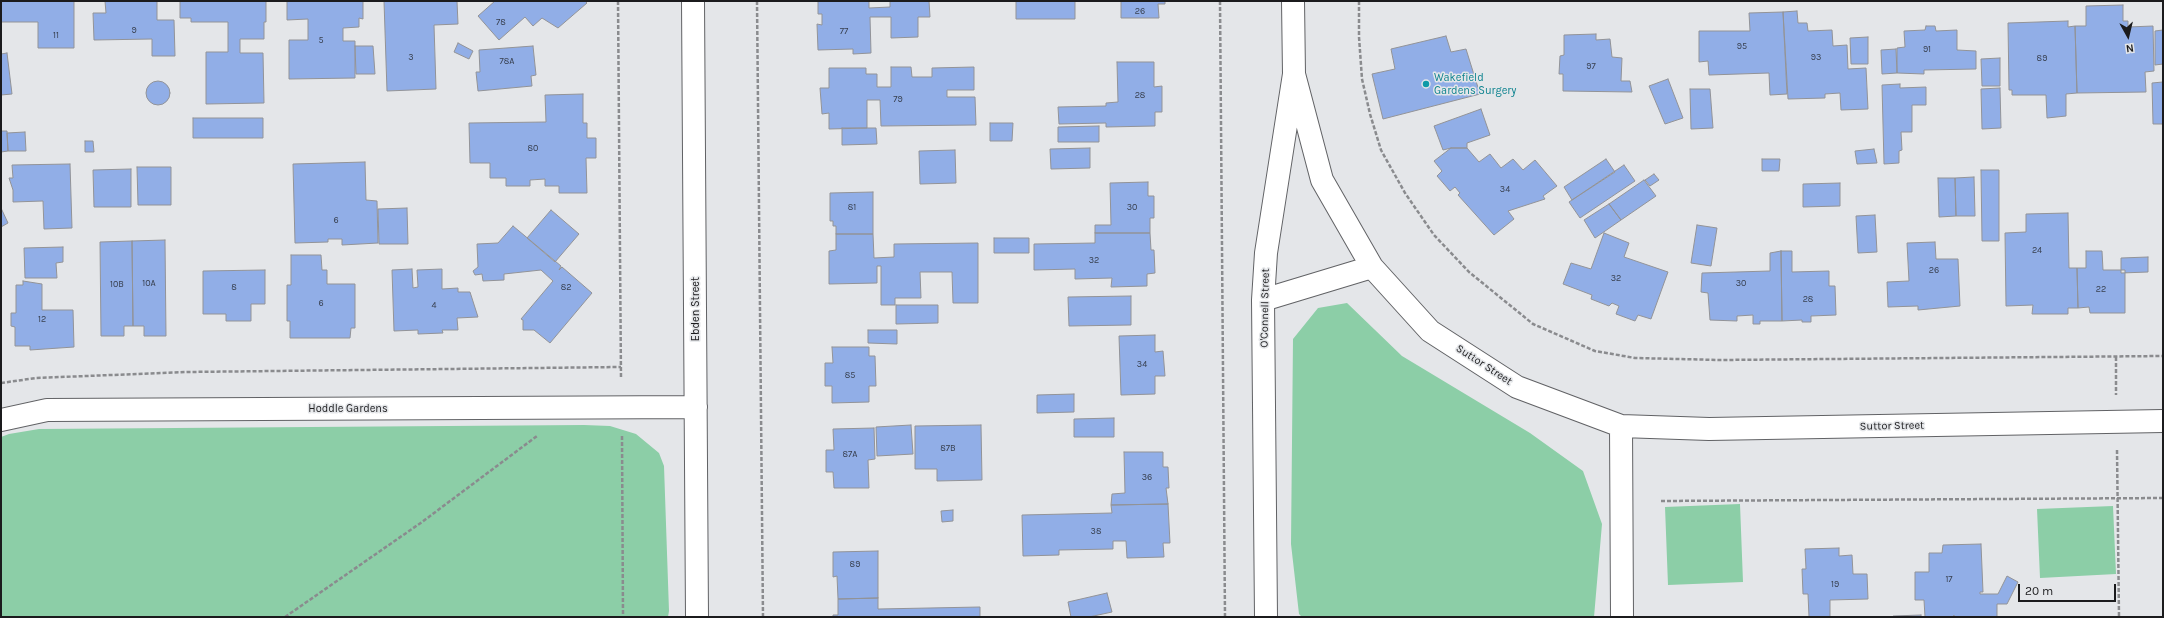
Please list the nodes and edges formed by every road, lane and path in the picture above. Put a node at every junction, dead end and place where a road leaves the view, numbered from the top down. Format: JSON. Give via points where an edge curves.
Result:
{"nodes":[{"id":1,"x":618,"y":1,"type":"edge"},
{"id":2,"x":693,"y":1,"type":"edge"},
{"id":3,"x":757,"y":1,"type":"edge"},
{"id":4,"x":1220,"y":1,"type":"edge"},
{"id":5,"x":1293,"y":1,"type":"edge"},
{"id":6,"x":1359,"y":1,"type":"edge"},
{"id":7,"x":1294,"y":74,"type":"junction"},
{"id":8,"x":1372,"y":267,"type":"junction"},
{"id":9,"x":1263,"y":300,"type":"junction"},
{"id":10,"x":2163,"y":356,"type":"edge"},
{"id":11,"x":2116,"y":357,"type":"junction"},
{"id":12,"x":621,"y":367,"type":"junction"},
{"id":13,"x":1,"y":383,"type":"edge"},
{"id":14,"x":621,"y":407,"type":"junction"},
{"id":15,"x":696,"y":407,"type":"junction"},
{"id":16,"x":1,"y":420,"type":"edge"},
{"id":17,"x":2163,"y":421,"type":"edge"},
{"id":18,"x":2117,"y":422,"type":"junction"},
{"id":19,"x":1621,"y":426,"type":"junction"},
{"id":20,"x":539,"y":435,"type":"dead end"},
{"id":21,"x":2117,"y":498,"type":"junction"},
{"id":22,"x":2163,"y":498,"type":"edge"},
{"id":23,"x":1661,"y":501,"type":"dead end"},
{"id":24,"x":285,"y":617,"type":"edge"},
{"id":25,"x":624,"y":617,"type":"edge"},
{"id":26,"x":697,"y":617,"type":"edge"},
{"id":27,"x":763,"y":617,"type":"edge"},
{"id":28,"x":1225,"y":617,"type":"edge"},
{"id":29,"x":1266,"y":617,"type":"edge"},
{"id":30,"x":1622,"y":617,"type":"edge"},
{"id":31,"x":2119,"y":617,"type":"edge"}],
"edges":[{"from":1,"to":12,"type":"path"},
{"from":2,"to":15,"type":"street","name":"Ebden Street"},
{"from":3,"to":27,"type":"path"},
{"from":4,"to":28,"type":"path"},
{"from":5,"to":7,"type":"street","name":"O'Connell Street"},
{"from":6,"to":11,"type":"path","via":[[1362,79],[1381,150],[1405,193],[1434,235],[1469,272],[1533,324],[1595,351],[1635,358],[1720,360]]},
{"from":7,"to":8,"type":"street","name":"Suttor Street","via":[[1322,180]]},
{"from":7,"to":9,"type":"street","name":"O'Connell Street","via":[[1266,253]]},
{"from":8,"to":9,"type":"street"},
{"from":8,"to":19,"type":"street","name":"Suttor Street","via":[[1430,331],[1517,386]]},
{"from":9,"to":29,"type":"street","name":"O'Connell Street"},
{"from":10,"to":11,"type":"path"},
{"from":11,"to":18,"type":"path"},
{"from":12,"to":13,"type":"path","via":[[187,372],[36,378]]},
{"from":12,"to":14,"type":"path"},
{"from":14,"to":15,"type":"street","name":"Hoddle Gardens"},
{"from":14,"to":16,"type":"street","name":"Hoddle Gardens","via":[[47,410]]},
{"from":14,"to":25,"type":"path"},
{"from":15,"to":26,"type":"street","name":"Ebden Street"},
{"from":17,"to":18,"type":"street","name":"Suttor Street"},
{"from":18,"to":19,"type":"street","name":"Suttor Street","via":[[1709,429]]},
{"from":18,"to":21,"type":"path"},
{"from":19,"to":30,"type":"street"},
{"from":20,"to":24,"type":"path","via":[[422,522]]},
{"from":21,"to":22,"type":"path"},
{"from":21,"to":23,"type":"path"},
{"from":21,"to":31,"type":"path"}]}
